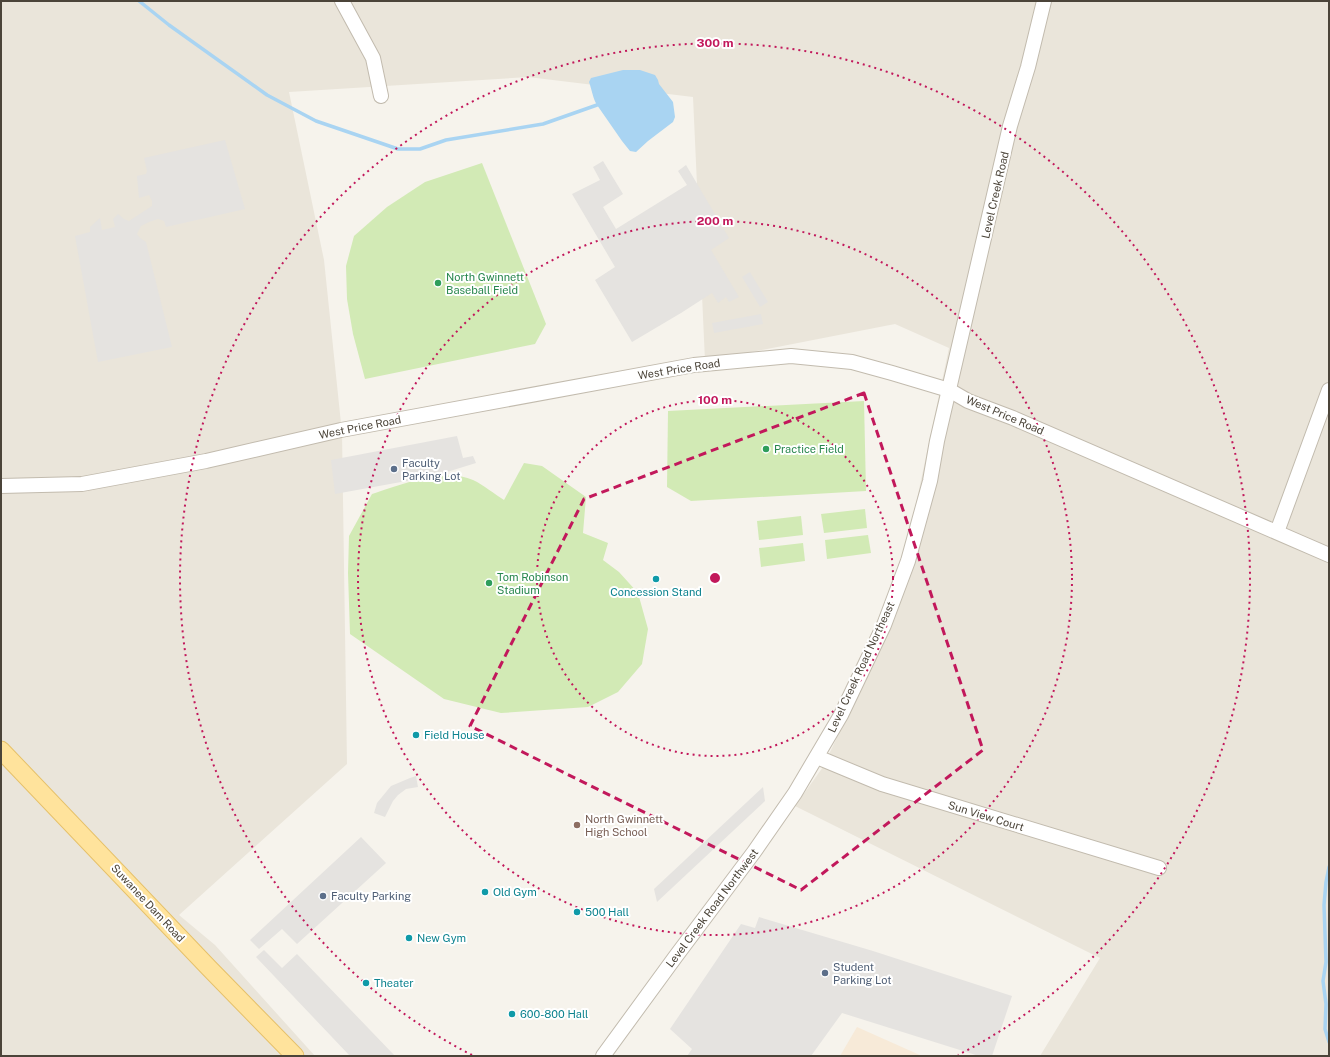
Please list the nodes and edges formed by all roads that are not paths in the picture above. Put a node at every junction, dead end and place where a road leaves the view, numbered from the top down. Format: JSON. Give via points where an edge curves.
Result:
{"nodes":[{"id":1,"x":342,"y":1,"type":"edge"},
{"id":2,"x":1044,"y":1,"type":"edge"},
{"id":3,"x":381,"y":96,"type":"dead end"},
{"id":4,"x":949,"y":390,"type":"junction"},
{"id":5,"x":1329,"y":390,"type":"edge"},
{"id":6,"x":1,"y":486,"type":"edge"},
{"id":7,"x":1277,"y":532,"type":"junction"},
{"id":8,"x":1329,"y":554,"type":"edge"},
{"id":9,"x":1,"y":750,"type":"edge"},
{"id":10,"x":817,"y":757,"type":"junction"},
{"id":11,"x":1158,"y":868,"type":"dead end"},
{"id":12,"x":295,"y":1056,"type":"edge"},
{"id":13,"x":603,"y":1056,"type":"edge"}],
"edges":[{"from":1,"to":3,"type":"street","via":[[373,58]]},
{"from":2,"to":4,"type":"street","name":"Level Creek Road","via":[[1010,126]]},
{"from":4,"to":6,"type":"street","name":"West Price Road","via":[[852,362],[791,356],[694,365],[341,430],[206,461],[82,484]]},
{"from":4,"to":7,"type":"street","name":"West Price Road"},
{"from":4,"to":10,"type":"street","name":"Level Creek Road Northeast","via":[[930,481],[908,561],[884,625]]},
{"from":5,"to":7,"type":"street"},
{"from":7,"to":8,"type":"street","name":"West Price Road"},
{"from":9,"to":12,"type":"main road","name":"Suwanee Dam Road"},
{"from":10,"to":11,"type":"street","name":"Sun View Court","via":[[882,784]]},
{"from":10,"to":13,"type":"street","name":"Level Creek Road Northwest","via":[[754,852]]}]}
